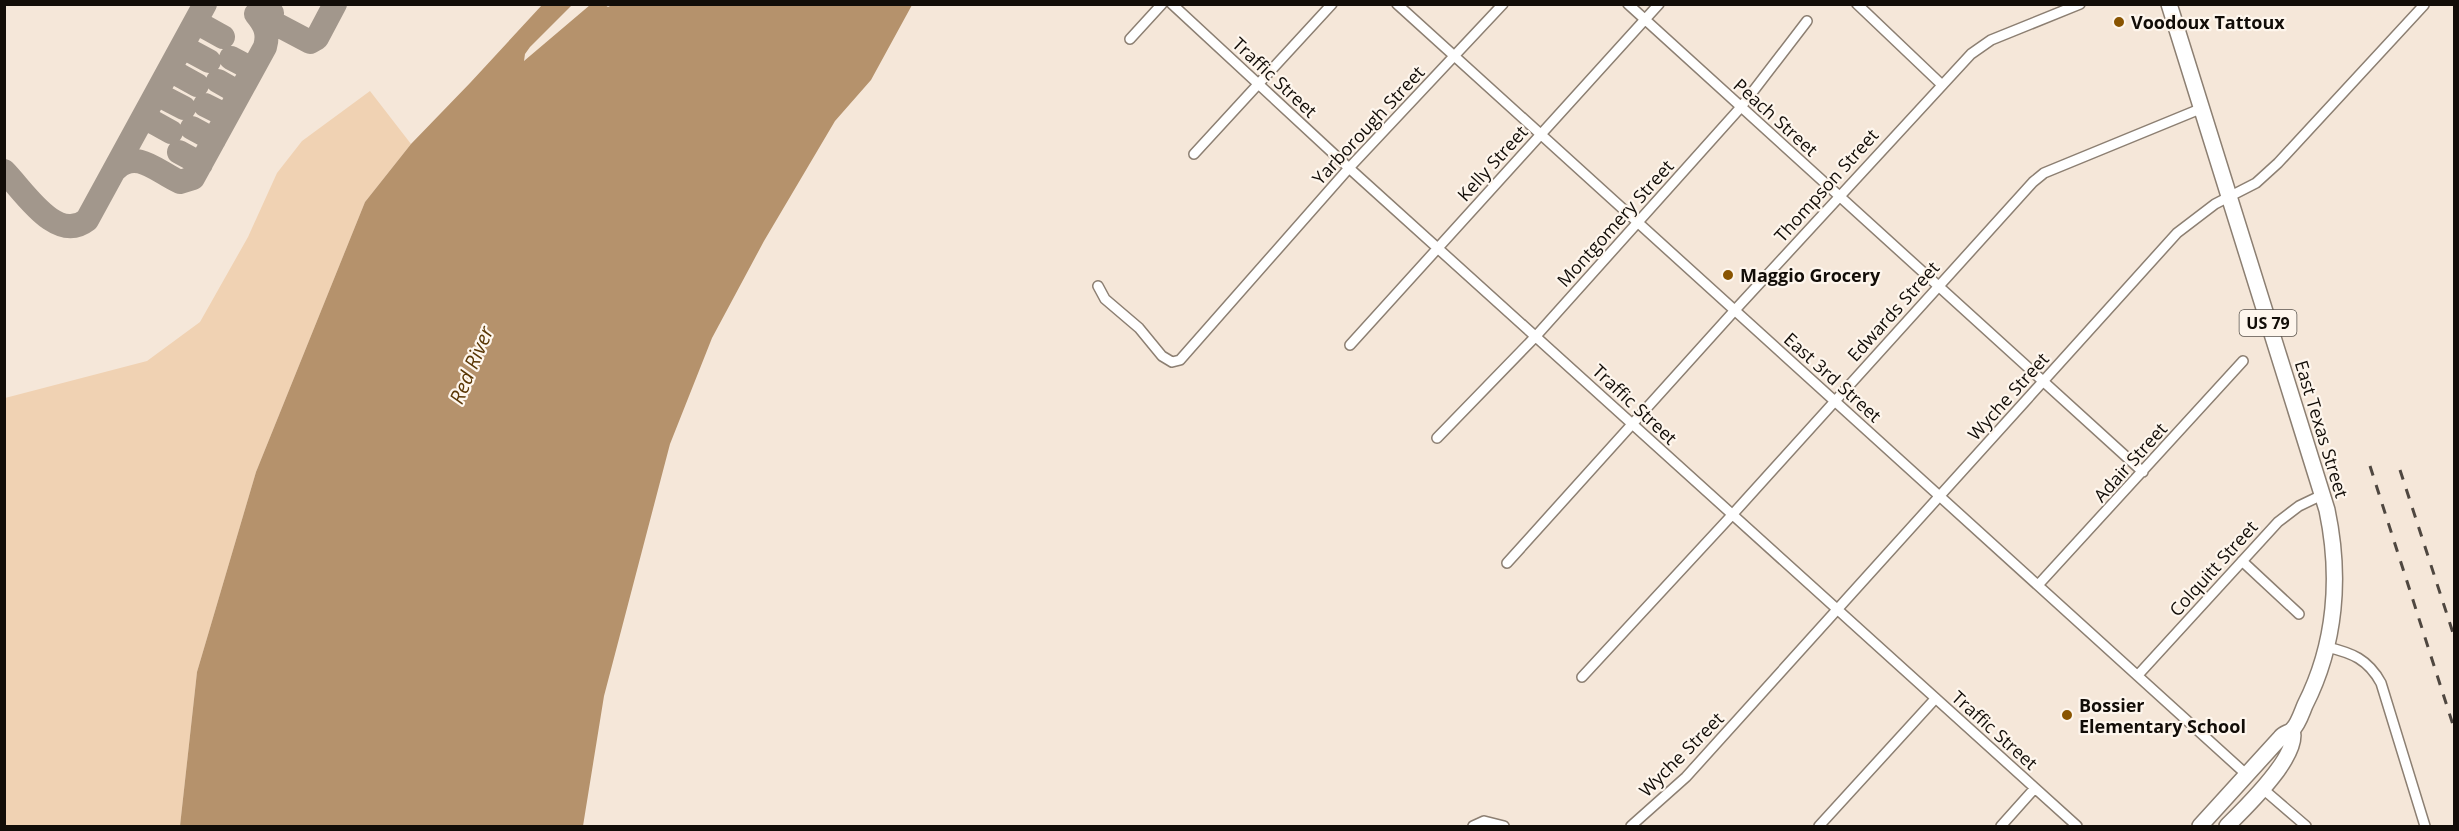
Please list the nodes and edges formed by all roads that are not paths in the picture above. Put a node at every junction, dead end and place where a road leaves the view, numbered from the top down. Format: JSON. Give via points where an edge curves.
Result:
{"nodes":[{"id":1,"x":1162,"y":4,"type":"edge"},
{"id":2,"x":1172,"y":4,"type":"edge"},
{"id":3,"x":1332,"y":4,"type":"edge"},
{"id":4,"x":1397,"y":4,"type":"edge"},
{"id":5,"x":1503,"y":4,"type":"edge"},
{"id":6,"x":1628,"y":4,"type":"edge"},
{"id":7,"x":1659,"y":4,"type":"edge"},
{"id":8,"x":1857,"y":4,"type":"edge"},
{"id":9,"x":2080,"y":4,"type":"edge"},
{"id":10,"x":2169,"y":4,"type":"edge"},
{"id":11,"x":2424,"y":5,"type":"edge"},
{"id":12,"x":1645,"y":20,"type":"junction"},
{"id":13,"x":1807,"y":21,"type":"dead end"},
{"id":14,"x":1130,"y":39,"type":"dead end"},
{"id":15,"x":1455,"y":57,"type":"junction"},
{"id":16,"x":1258,"y":84,"type":"junction"},
{"id":17,"x":1941,"y":84,"type":"junction"},
{"id":18,"x":1741,"y":107,"type":"junction"},
{"id":19,"x":2200,"y":109,"type":"junction"},
{"id":20,"x":1540,"y":135,"type":"junction"},
{"id":21,"x":1194,"y":154,"type":"dead end"},
{"id":22,"x":1349,"y":168,"type":"junction"},
{"id":23,"x":1838,"y":196,"type":"junction"},
{"id":24,"x":2229,"y":197,"type":"junction"},
{"id":25,"x":1638,"y":223,"type":"junction"},
{"id":26,"x":1439,"y":248,"type":"junction"},
{"id":27,"x":1938,"y":285,"type":"junction"},
{"id":28,"x":1098,"y":286,"type":"dead end"},
{"id":29,"x":1735,"y":310,"type":"junction"},
{"id":30,"x":1536,"y":336,"type":"junction"},
{"id":31,"x":1350,"y":345,"type":"dead end"},
{"id":32,"x":2243,"y":361,"type":"dead end"},
{"id":33,"x":2043,"y":381,"type":"junction"},
{"id":34,"x":1835,"y":400,"type":"junction"},
{"id":35,"x":1633,"y":425,"type":"junction"},
{"id":36,"x":1437,"y":438,"type":"dead end"},
{"id":37,"x":2143,"y":472,"type":"junction"},
{"id":38,"x":1940,"y":495,"type":"junction"},
{"id":39,"x":2322,"y":495,"type":"junction"},
{"id":40,"x":1732,"y":515,"type":"junction"},
{"id":41,"x":2242,"y":561,"type":"junction"},
{"id":42,"x":1507,"y":563,"type":"dead end"},
{"id":43,"x":2039,"y":584,"type":"junction"},
{"id":44,"x":1836,"y":610,"type":"junction"},
{"id":45,"x":2299,"y":614,"type":"dead end"},
{"id":46,"x":2327,"y":647,"type":"junction"},
{"id":47,"x":2138,"y":675,"type":"junction"},
{"id":48,"x":1582,"y":677,"type":"dead end"},
{"id":49,"x":1935,"y":699,"type":"junction"},
{"id":50,"x":2292,"y":730,"type":"junction"},
{"id":51,"x":2276,"y":741,"type":"junction"},
{"id":52,"x":2247,"y":775,"type":"junction"},
{"id":53,"x":2035,"y":788,"type":"junction"},
{"id":54,"x":2262,"y":789,"type":"junction"},
{"id":55,"x":2421,"y":824,"type":"edge"},
{"id":56,"x":1473,"y":826,"type":"edge"},
{"id":57,"x":1504,"y":826,"type":"edge"},
{"id":58,"x":1631,"y":826,"type":"edge"},
{"id":59,"x":1819,"y":826,"type":"edge"},
{"id":60,"x":2001,"y":826,"type":"edge"},
{"id":61,"x":2077,"y":826,"type":"edge"},
{"id":62,"x":2200,"y":826,"type":"edge"},
{"id":63,"x":2226,"y":826,"type":"edge"},
{"id":64,"x":2306,"y":826,"type":"edge"}],
"edges":[{"from":1,"to":14,"type":"street"},
{"from":2,"to":16,"type":"street","name":"Traffic Street"},
{"from":3,"to":16,"type":"street"},
{"from":4,"to":15,"type":"street","name":"East 3rd Street"},
{"from":5,"to":15,"type":"street","name":"Yarborough Street"},
{"from":6,"to":12,"type":"street","name":"Peach Street"},
{"from":7,"to":12,"type":"street","name":"Kelly Street"},
{"from":8,"to":17,"type":"street"},
{"from":9,"to":17,"type":"street","name":"Thompson Street","via":[[1991,40]]},
{"from":10,"to":19,"type":"main road","name":"East Texas Street","number":"US 79"},
{"from":11,"to":24,"type":"street","name":"Wyche Street","via":[[2278,163],[2256,183]]},
{"from":12,"to":18,"type":"street","name":"Peach Street"},
{"from":12,"to":20,"type":"street","name":"Kelly Street"},
{"from":13,"to":18,"type":"street","name":"Montgomery Street"},
{"from":15,"to":20,"type":"street","name":"East 3rd Street"},
{"from":15,"to":22,"type":"street","name":"Yarborough Street"},
{"from":16,"to":21,"type":"street"},
{"from":16,"to":22,"type":"street","name":"Traffic Street"},
{"from":17,"to":23,"type":"street","name":"Thompson Street"},
{"from":18,"to":23,"type":"street","name":"Peach Street"},
{"from":18,"to":25,"type":"street","name":"Montgomery Street"},
{"from":19,"to":24,"type":"main road","name":"East Texas Street","number":"US 79"},
{"from":19,"to":27,"type":"street","name":"Edwards Street","via":[[2044,173]]},
{"from":20,"to":25,"type":"street","name":"East 3rd Street"},
{"from":20,"to":26,"type":"street","name":"Kelly Street"},
{"from":22,"to":26,"type":"street","name":"Traffic Street"},
{"from":22,"to":28,"type":"street","name":"Yarborough Street","via":[[1175,362],[1167,361],[1139,328],[1105,299]]},
{"from":23,"to":27,"type":"street","name":"Peach Street"},
{"from":23,"to":29,"type":"street","name":"Thompson Street"},
{"from":24,"to":33,"type":"street","name":"Wyche Street","via":[[2202,212],[2177,233]]},
{"from":24,"to":39,"type":"main road","name":"East Texas Street","number":"US 79"},
{"from":25,"to":29,"type":"street","name":"East 3rd Street"},
{"from":25,"to":30,"type":"street","name":"Montgomery Street"},
{"from":26,"to":30,"type":"street","name":"Traffic Street"},
{"from":26,"to":31,"type":"street","name":"Kelly Street"},
{"from":27,"to":33,"type":"street","name":"Peach Street"},
{"from":27,"to":34,"type":"street","name":"Edwards Street"},
{"from":29,"to":34,"type":"street","name":"East 3rd Street"},
{"from":29,"to":35,"type":"street","name":"Thompson Street"},
{"from":30,"to":35,"type":"street","name":"Traffic Street"},
{"from":30,"to":36,"type":"street","name":"Montgomery Street"},
{"from":32,"to":37,"type":"street","name":"Adair Street"},
{"from":33,"to":37,"type":"street","name":"Peach Street"},
{"from":33,"to":38,"type":"street","name":"Wyche Street"},
{"from":34,"to":38,"type":"street","name":"East 3rd Street"},
{"from":34,"to":40,"type":"street","name":"Edwards Street"},
{"from":35,"to":40,"type":"street","name":"Traffic Street"},
{"from":35,"to":42,"type":"street","name":"Thompson Street"},
{"from":37,"to":43,"type":"street","name":"Adair Street"},
{"from":38,"to":43,"type":"street","name":"East 3rd Street"},
{"from":38,"to":44,"type":"street","name":"Wyche Street"},
{"from":39,"to":41,"type":"street","name":"Colquitt Street","via":[[2278,522]]},
{"from":39,"to":46,"type":"main road","name":"East Texas Street","number":"US 79","via":[[2330,527],[2335,579]]},
{"from":40,"to":44,"type":"street","name":"Traffic Street"},
{"from":40,"to":48,"type":"street","name":"Edwards Street"},
{"from":41,"to":45,"type":"street"},
{"from":41,"to":47,"type":"street","name":"Colquitt Street"},
{"from":43,"to":47,"type":"street","name":"East 3rd Street"},
{"from":44,"to":49,"type":"street","name":"Traffic Street"},
{"from":44,"to":58,"type":"street","name":"Wyche Street","via":[[1686,777]]},
{"from":46,"to":50,"type":"main road","name":"East Texas Street","number":"US 79","via":[[2309,698]]},
{"from":46,"to":55,"type":"street","via":[[2354,654],[2376,673]]},
{"from":47,"to":52,"type":"street","name":"East 3rd Street"},
{"from":49,"to":53,"type":"street","name":"Traffic Street"},
{"from":49,"to":59,"type":"street"},
{"from":50,"to":51,"type":"main road","name":"East Texas Street","number":"US 79"},
{"from":50,"to":54,"type":"main road","name":"East Texas Street","via":[[2291,747]]},
{"from":51,"to":52,"type":"main road","name":"East Texas Street","number":"US 79"},
{"from":51,"to":54,"type":"main road","via":[[2277,750],[2261,771]]},
{"from":52,"to":62,"type":"main road","name":"East Texas Street","number":"US 79"},
{"from":52,"to":63,"type":"main road","via":[[2249,786],[2234,805]]},
{"from":53,"to":60,"type":"street"},
{"from":53,"to":61,"type":"street","name":"Traffic Street"},
{"from":54,"to":63,"type":"main road","name":"East Texas Street"},
{"from":54,"to":64,"type":"street"},
{"from":56,"to":57,"type":"street","via":[[1484,822]]}]}
